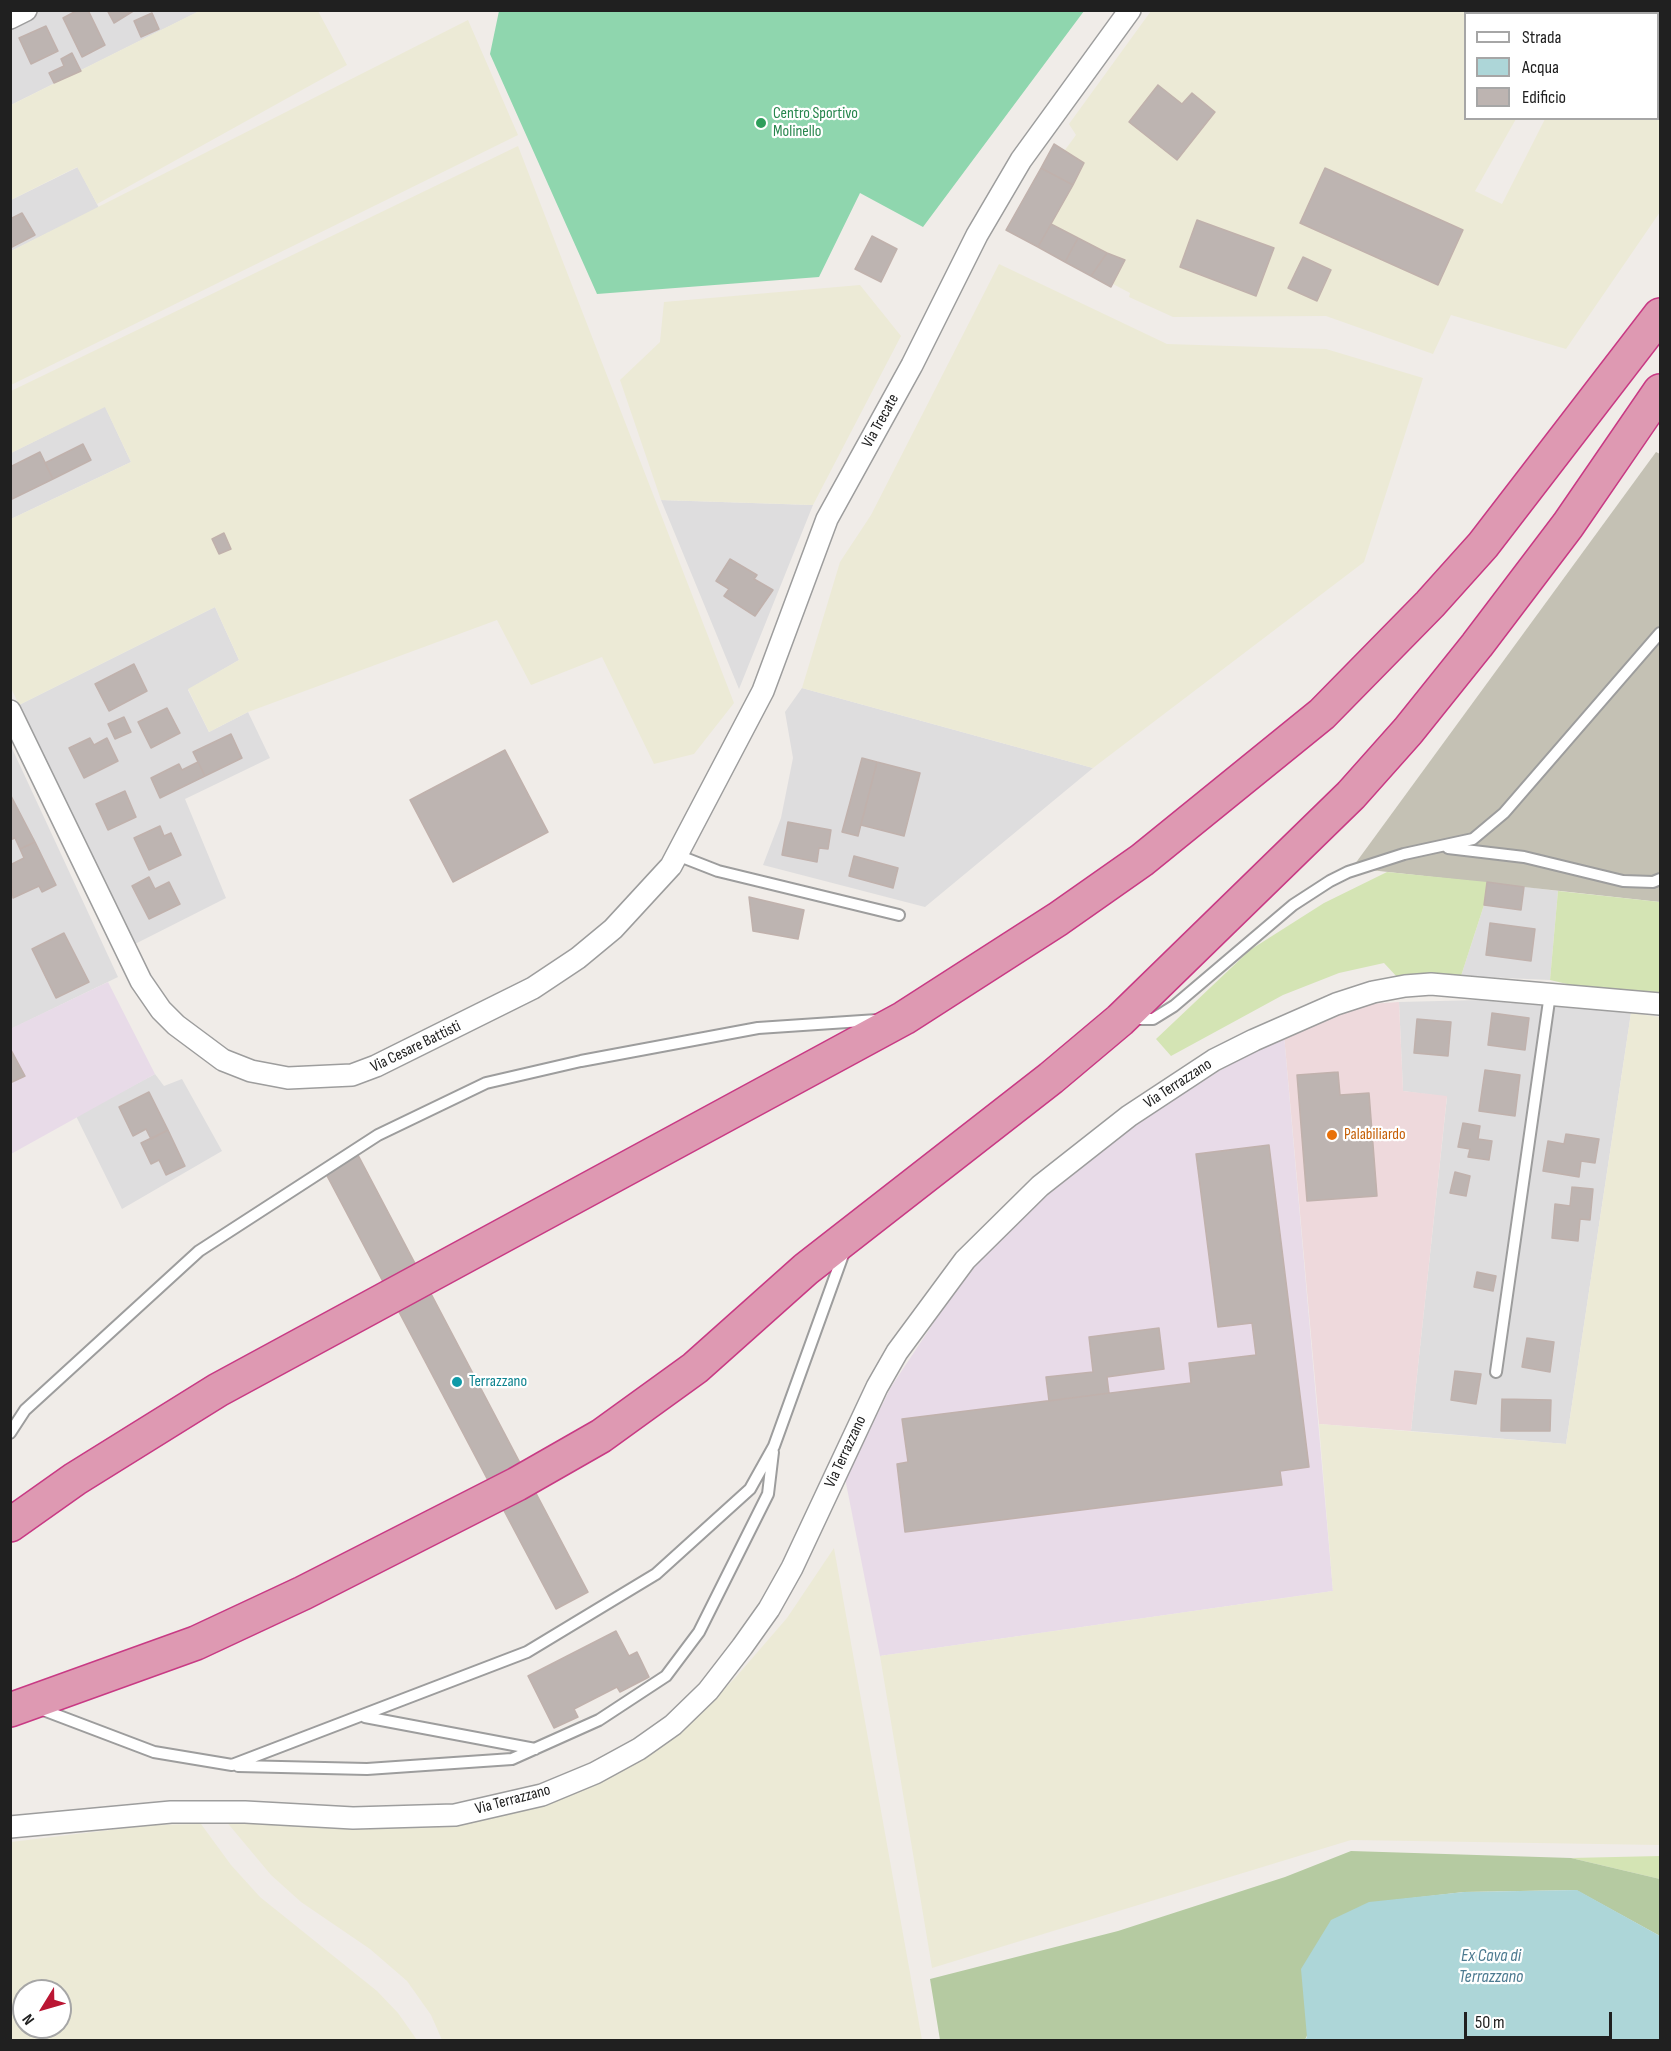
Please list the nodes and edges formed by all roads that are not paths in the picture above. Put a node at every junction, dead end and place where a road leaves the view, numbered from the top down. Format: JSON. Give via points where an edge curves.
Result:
{"nodes":[{"id":1,"x":26,"y":10,"type":"edge"},
{"id":2,"x":1130,"y":10,"type":"edge"},
{"id":3,"x":10,"y":18,"type":"edge"},
{"id":4,"x":1660,"y":315,"type":"edge"},
{"id":5,"x":1660,"y":391,"type":"edge"},
{"id":6,"x":1660,"y":633,"type":"edge"},
{"id":7,"x":10,"y":711,"type":"edge"},
{"id":8,"x":1442,"y":847,"type":"junction"},
{"id":9,"x":677,"y":855,"type":"junction"},
{"id":10,"x":1660,"y":879,"type":"edge"},
{"id":11,"x":898,"y":915,"type":"dead end"},
{"id":12,"x":1550,"y":994,"type":"junction"},
{"id":13,"x":1660,"y":1004,"type":"edge"},
{"id":14,"x":904,"y":1018,"type":"junction"},
{"id":15,"x":1120,"y":1020,"type":"junction"},
{"id":16,"x":850,"y":1234,"type":"junction"},
{"id":17,"x":1496,"y":1372,"type":"dead end"},
{"id":18,"x":10,"y":1433,"type":"edge"},
{"id":19,"x":774,"y":1446,"type":"junction"},
{"id":20,"x":10,"y":1525,"type":"edge"},
{"id":21,"x":20,"y":1707,"type":"edge"},
{"id":22,"x":365,"y":1717,"type":"junction"},
{"id":23,"x":535,"y":1749,"type":"junction"},
{"id":24,"x":232,"y":1765,"type":"junction"},
{"id":25,"x":10,"y":1827,"type":"edge"}],
"edges":[{"from":1,"to":3,"type":"street"},
{"from":2,"to":9,"type":"street","name":"Via Trecate","via":[[1021,160],[976,235],[912,365],[827,519],[764,691]]},
{"from":4,"to":14,"type":"highway","via":[[1483,545],[1322,714],[1142,860]]},
{"from":5,"to":15,"type":"highway","via":[[1568,525],[1408,731],[1325,820]]},
{"from":6,"to":8,"type":"lane","via":[[1504,813],[1473,839]]},
{"from":7,"to":9,"type":"street","name":"Via Cesare Battisti","via":[[151,998],[192,1039],[238,1067],[264,1075],[320,1078],[365,1071],[533,988],[613,929],[662,877]]},
{"from":8,"to":10,"type":"lane","via":[[1524,857],[1623,881]]},
{"from":8,"to":15,"type":"lane","via":[[1388,859],[1330,881],[1293,906],[1174,1006],[1153,1018]]},
{"from":9,"to":11,"type":"lane","via":[[718,871]]},
{"from":12,"to":13,"type":"street","name":"Via Terrazzano"},
{"from":12,"to":17,"type":"lane"},
{"from":12,"to":25,"type":"street","name":"Via Terrazzano","via":[[1431,984],[1373,992],[1336,1004],[1214,1060],[1129,1116],[1040,1186],[965,1260],[897,1352],[792,1568],[742,1647],[708,1691],[673,1725],[595,1773],[542,1795],[455,1815],[353,1818],[171,1812]]},
{"from":14,"to":18,"type":"lane","via":[[758,1028],[486,1083],[378,1135],[199,1251],[25,1410]]},
{"from":14,"to":20,"type":"highway","via":[[218,1390],[75,1479]]},
{"from":15,"to":16,"type":"highway","via":[[1052,1078]]},
{"from":16,"to":19,"type":"lane"},
{"from":16,"to":21,"type":"highway","via":[[643,1408],[517,1484],[196,1643]]},
{"from":19,"to":22,"type":"lane","via":[[750,1489],[656,1574],[527,1653]]},
{"from":19,"to":23,"type":"lane","via":[[768,1494],[699,1632],[666,1676],[598,1720]]},
{"from":21,"to":24,"type":"lane","via":[[154,1752]]},
{"from":22,"to":23,"type":"lane"},
{"from":22,"to":24,"type":"lane"},
{"from":23,"to":24,"type":"lane","via":[[512,1759],[367,1769]]}]}
